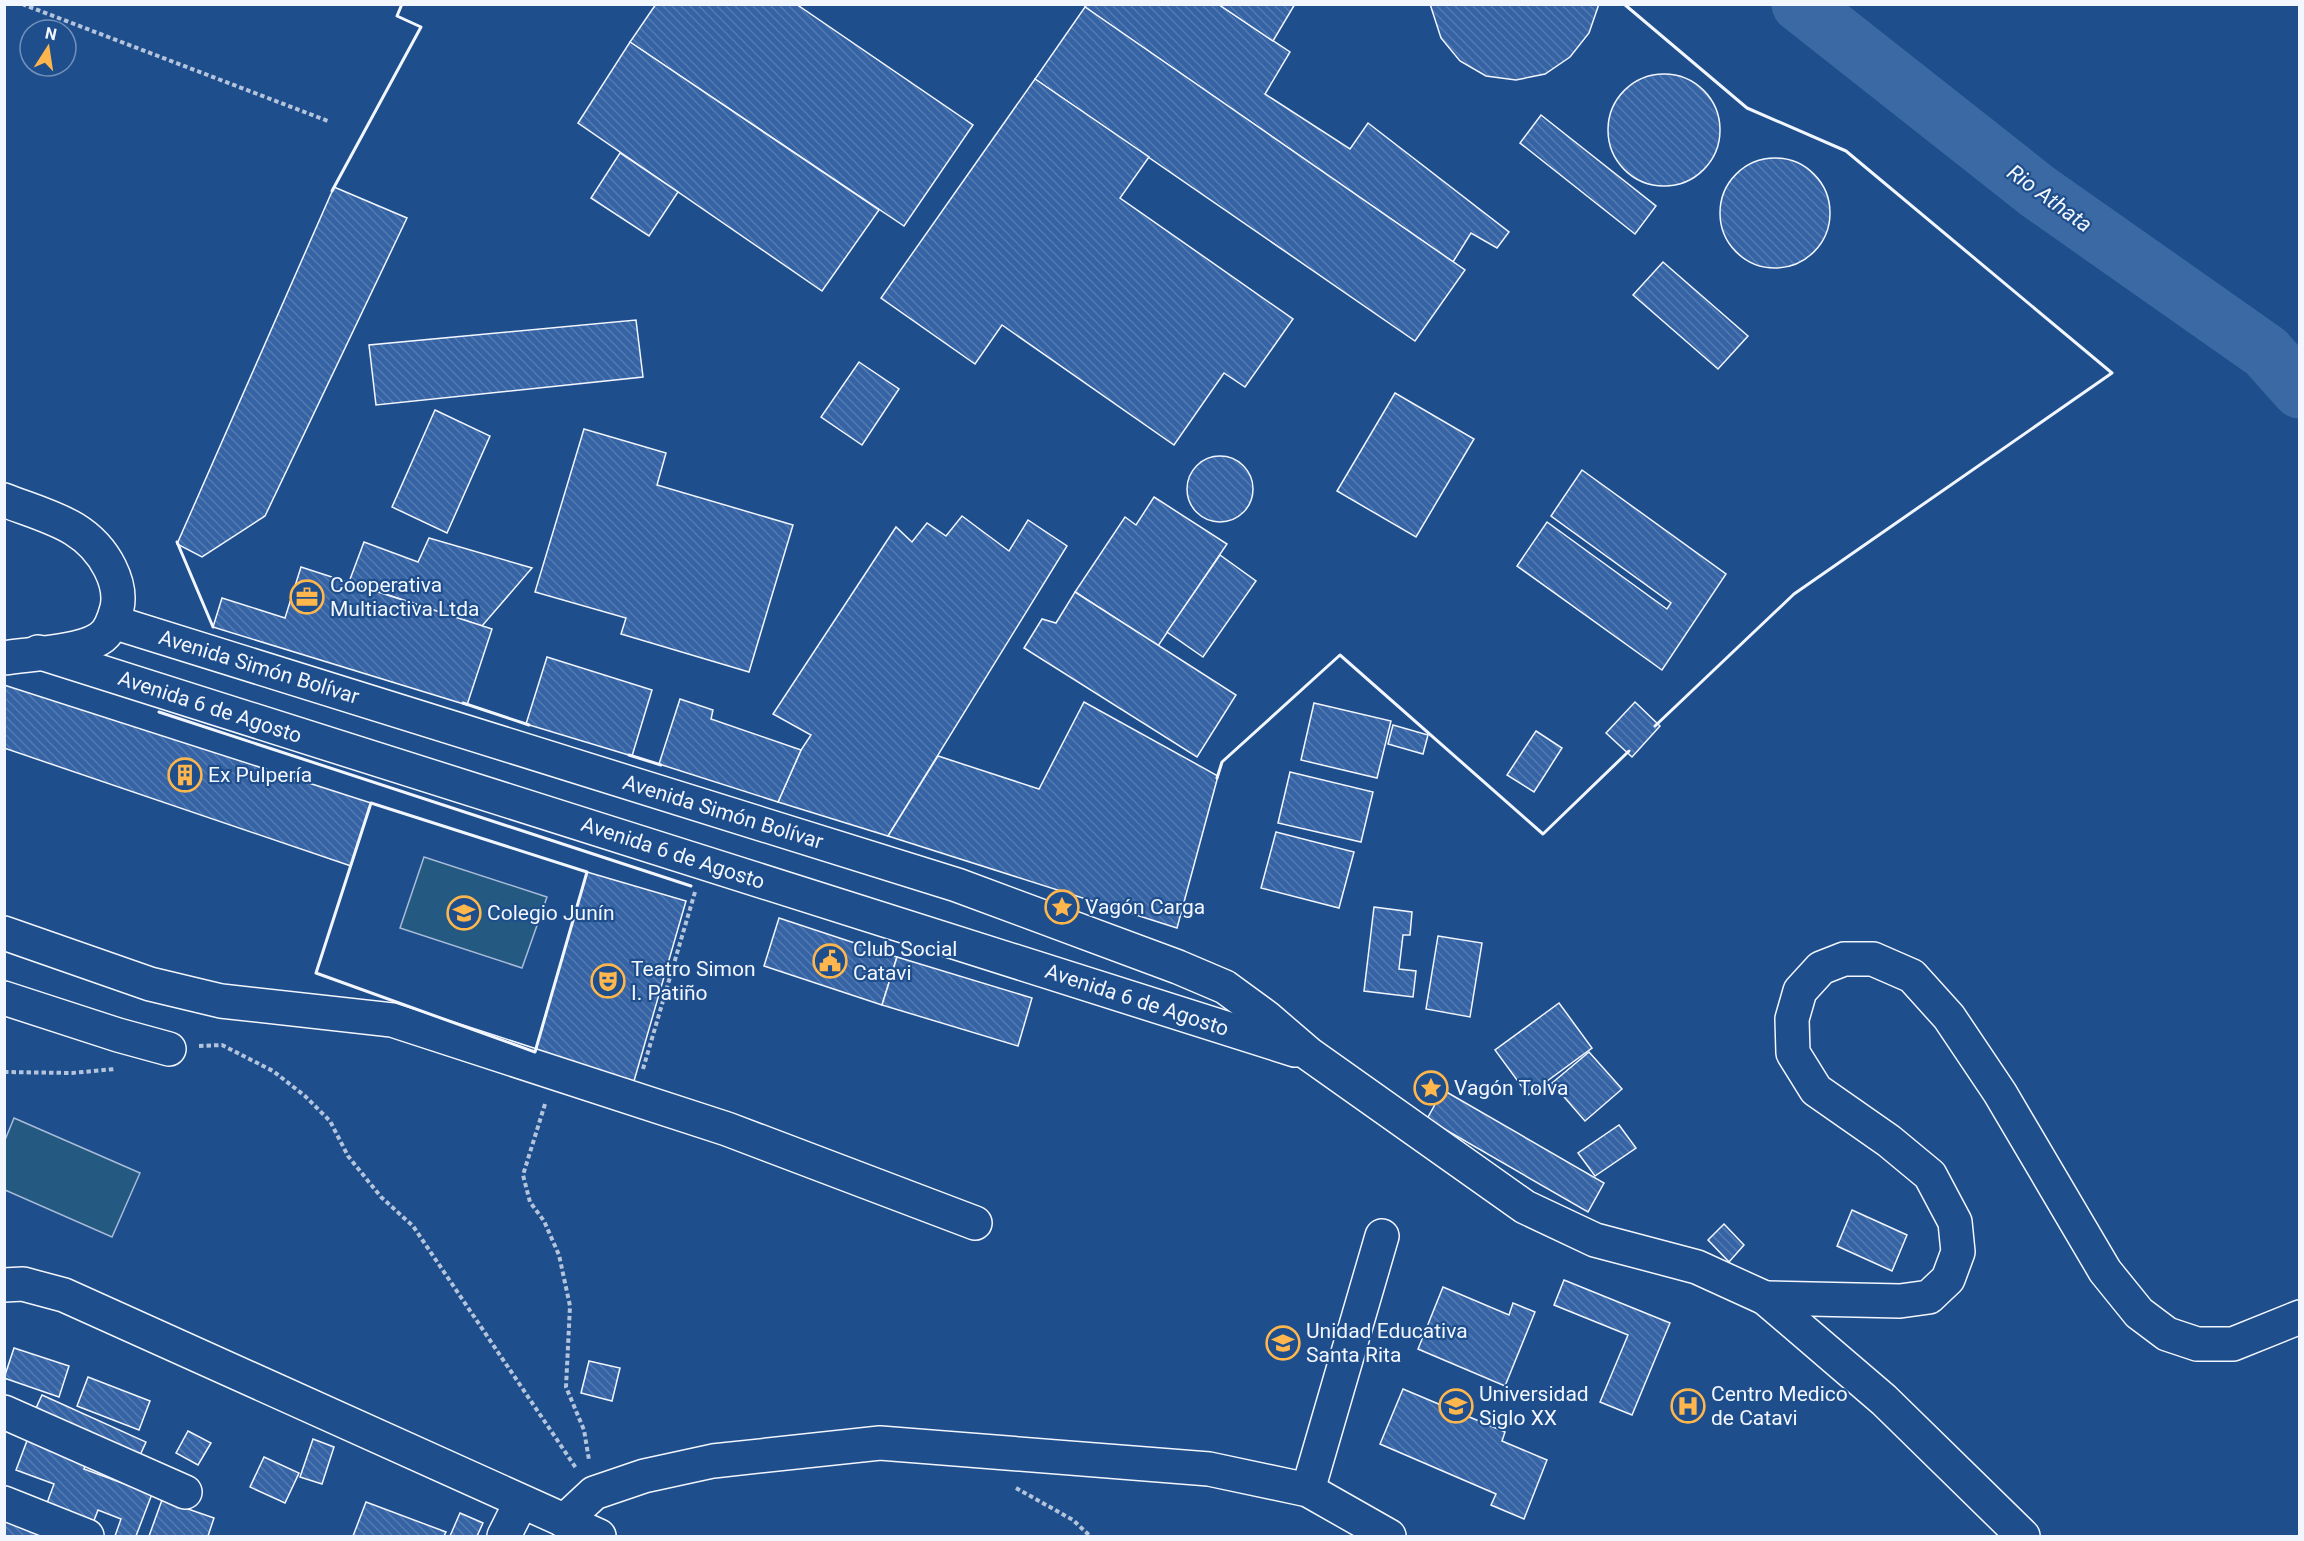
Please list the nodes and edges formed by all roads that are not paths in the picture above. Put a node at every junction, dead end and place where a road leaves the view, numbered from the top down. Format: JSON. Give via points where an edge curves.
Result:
{"nodes":[{"id":1,"x":4,"y":500,"type":"edge"},
{"id":2,"x":113,"y":621,"type":"junction"},
{"id":3,"x":38,"y":652,"type":"junction"},
{"id":4,"x":4,"y":658,"type":"edge"},
{"id":5,"x":4,"y":933,"type":"edge"},
{"id":6,"x":4,"y":998,"type":"edge"},
{"id":7,"x":159,"y":1046,"type":"road end"},
{"id":8,"x":1309,"y":1054,"type":"junction"},
{"id":9,"x":975,"y":1223,"type":"dead end"},
{"id":10,"x":1382,"y":1236,"type":"dead end"},
{"id":11,"x":4,"y":1285,"type":"edge"},
{"id":12,"x":1765,"y":1299,"type":"junction"},
{"id":13,"x":2300,"y":1317,"type":"edge"},
{"id":14,"x":4,"y":1412,"type":"edge"},
{"id":15,"x":1308,"y":1491,"type":"junction"},
{"id":16,"x":185,"y":1492,"type":"dead end"},
{"id":17,"x":521,"y":1502,"type":"junction"},
{"id":18,"x":4,"y":1503,"type":"edge"},
{"id":19,"x":564,"y":1521,"type":"junction"},
{"id":20,"x":87,"y":1536,"type":"edge"},
{"id":21,"x":504,"y":1536,"type":"edge"},
{"id":22,"x":599,"y":1536,"type":"edge"},
{"id":23,"x":1389,"y":1536,"type":"edge"},
{"id":24,"x":2023,"y":1536,"type":"edge"}],
"edges":[{"from":1,"to":2,"type":"street","via":[[64,524],[86,536],[103,553],[116,578],[118,601]]},
{"from":2,"to":3,"type":"street","via":[[101,638],[84,646]]},
{"from":2,"to":8,"type":"street","name":"Avenida Simón Bolívar","via":[[957,885],[1225,987]]},
{"from":3,"to":4,"type":"street"},
{"from":3,"to":8,"type":"street","name":"Avenida 6 de Agosto"},
{"from":5,"to":9,"type":"street","via":[[150,984],[221,1001],[392,1020],[727,1129]]},
{"from":6,"to":7,"type":"street"},
{"from":8,"to":12,"type":"street","via":[[1525,1207],[1595,1240],[1697,1267]]},
{"from":10,"to":15,"type":"street"},
{"from":11,"to":17,"type":"street","via":[[23,1284],[64,1295]]},
{"from":12,"to":13,"type":"street","via":[[1900,1301],[1929,1297],[1948,1279],[1958,1252],[1955,1222],[1930,1175],[1816,1090],[1793,1053],[1792,1019],[1800,991],[1821,968],[1844,959],[1873,959],[1912,976],[1949,1017],[2000,1093],[2105,1271],[2139,1313],[2167,1334],[2197,1344],[2233,1344]]},
{"from":12,"to":24,"type":"street","via":[[1884,1400]]},
{"from":14,"to":16,"type":"street"},
{"from":15,"to":19,"type":"street","via":[[1209,1469],[880,1443],[713,1461],[644,1476],[594,1493]]},
{"from":15,"to":23,"type":"street"},
{"from":17,"to":19,"type":"street"},
{"from":17,"to":21,"type":"street"},
{"from":18,"to":20,"type":"street"},
{"from":19,"to":22,"type":"street"}]}
